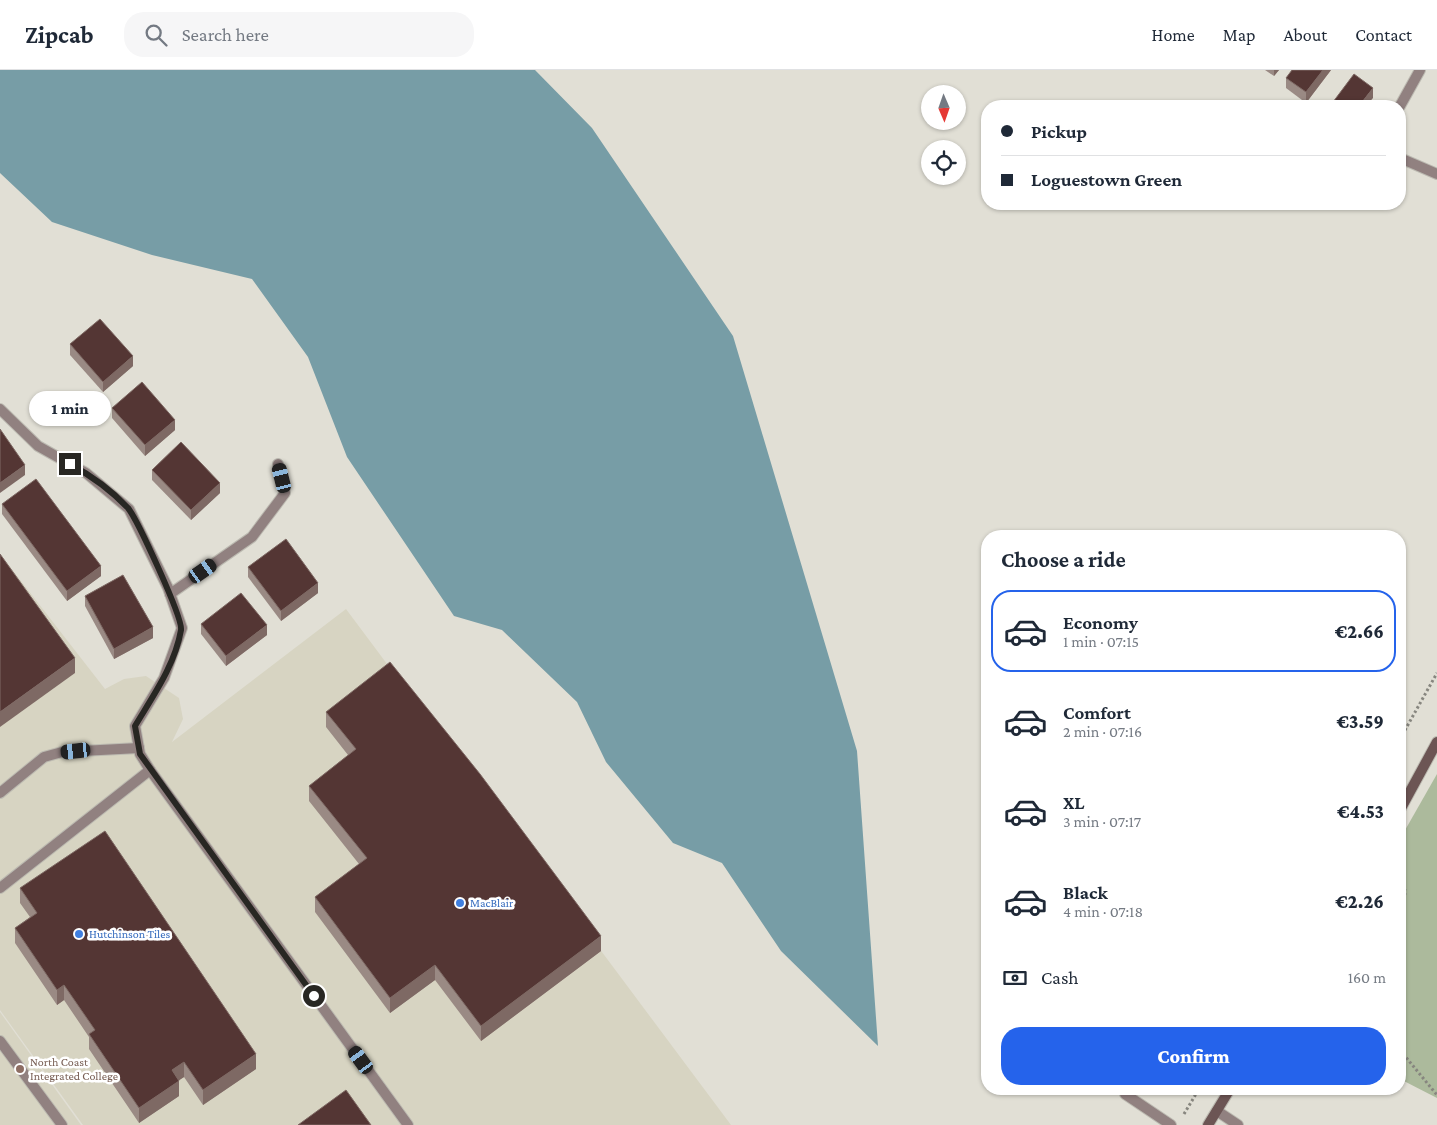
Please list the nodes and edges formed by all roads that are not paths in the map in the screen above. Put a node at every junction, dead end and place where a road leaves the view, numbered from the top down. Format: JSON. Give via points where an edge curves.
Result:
{"nodes":[{"id":1,"x":1420,"y":70,"type":"edge"},
{"id":2,"x":1403,"y":100,"type":"edge"},
{"id":3,"x":1406,"y":161,"type":"edge"},
{"id":4,"x":1437,"y":174,"type":"edge"},
{"id":5,"x":0,"y":409,"type":"edge"},
{"id":6,"x":278,"y":464,"type":"dead end"},
{"id":7,"x":170,"y":594,"type":"junction"},
{"id":8,"x":1437,"y":742,"type":"edge"},
{"id":9,"x":139,"y":748,"type":"junction"},
{"id":10,"x":150,"y":770,"type":"junction"},
{"id":11,"x":0,"y":793,"type":"edge"},
{"id":12,"x":1406,"y":799,"type":"edge"},
{"id":13,"x":0,"y":888,"type":"edge"},
{"id":14,"x":0,"y":1041,"type":"edge"},
{"id":15,"x":1126,"y":1095,"type":"edge"},
{"id":16,"x":1226,"y":1095,"type":"edge"},
{"id":17,"x":1217,"y":1111,"type":"junction"},
{"id":18,"x":62,"y":1125,"type":"edge"},
{"id":19,"x":408,"y":1125,"type":"edge"},
{"id":20,"x":1171,"y":1125,"type":"edge"},
{"id":21,"x":1208,"y":1125,"type":"edge"},
{"id":22,"x":1238,"y":1125,"type":"edge"}],
"edges":[{"from":1,"to":2,"type":"street"},
{"from":3,"to":4,"type":"street"},
{"from":5,"to":7,"type":"street","via":[[38,446],[86,473],[128,509]]},
{"from":6,"to":7,"type":"street","via":[[286,493],[252,537]]},
{"from":7,"to":9,"type":"street","via":[[182,628],[164,678],[135,726]]},
{"from":8,"to":12,"type":"main road"},
{"from":9,"to":10,"type":"street"},
{"from":9,"to":11,"type":"street","via":[[71,751],[44,758]]},
{"from":10,"to":13,"type":"street"},
{"from":10,"to":19,"type":"street"},
{"from":14,"to":18,"type":"street"},
{"from":15,"to":20,"type":"street"},
{"from":16,"to":17,"type":"main road"},
{"from":17,"to":21,"type":"main road"},
{"from":17,"to":22,"type":"street"}]}
